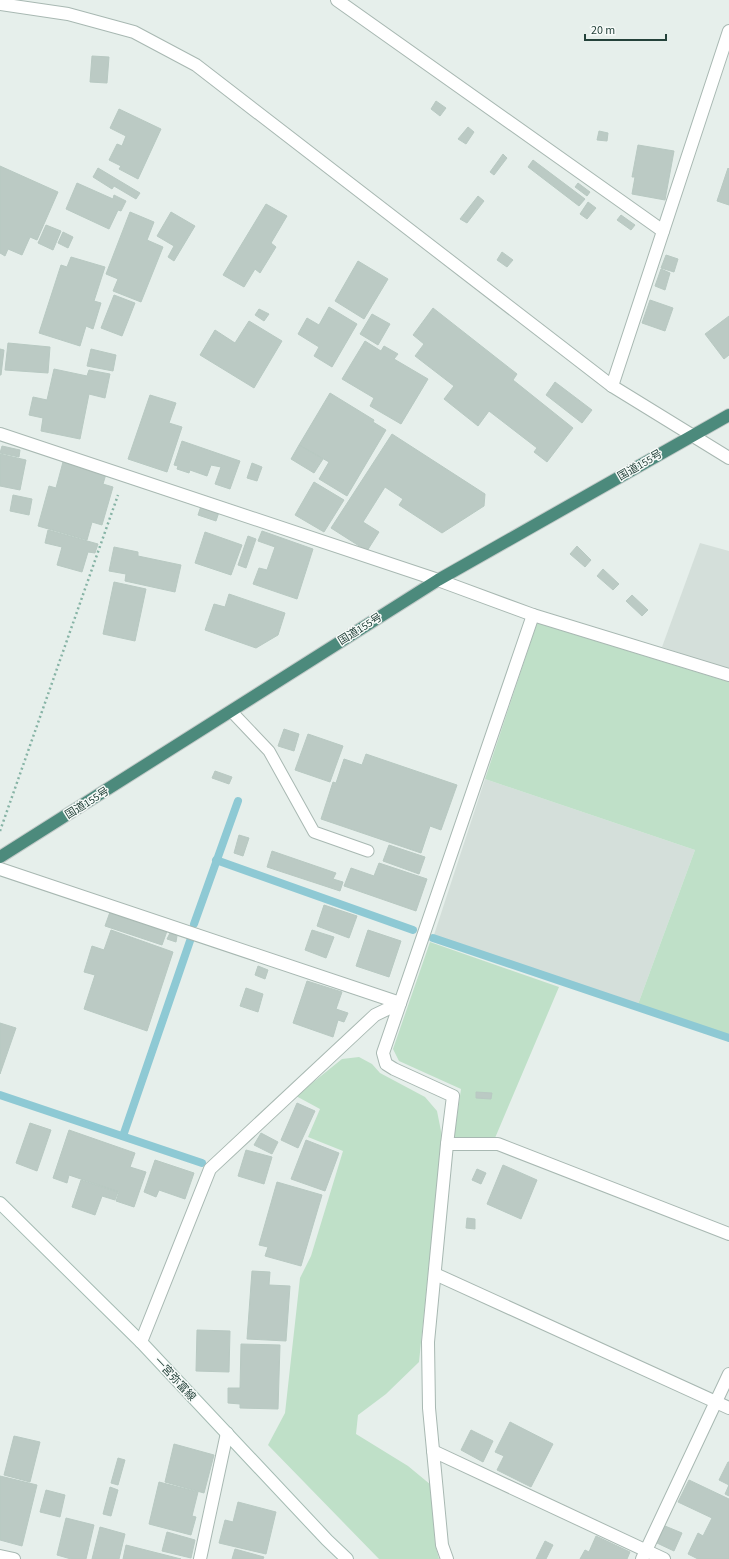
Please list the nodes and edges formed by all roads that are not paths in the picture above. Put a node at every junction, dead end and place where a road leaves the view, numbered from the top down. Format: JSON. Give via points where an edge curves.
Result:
{"nodes":[{"id":1,"x":336,"y":0,"type":"edge"},
{"id":2,"x":0,"y":4,"type":"edge"},
{"id":3,"x":729,"y":31,"type":"edge"},
{"id":4,"x":663,"y":231,"type":"junction"},
{"id":5,"x":612,"y":386,"type":"junction"},
{"id":6,"x":729,"y":415,"type":"edge"},
{"id":7,"x":0,"y":434,"type":"edge"},
{"id":8,"x":692,"y":435,"type":"junction"},
{"id":9,"x":729,"y":458,"type":"edge"},
{"id":10,"x":438,"y":580,"type":"junction"},
{"id":11,"x":533,"y":615,"type":"junction"},
{"id":12,"x":729,"y":675,"type":"edge"},
{"id":13,"x":231,"y":711,"type":"junction"},
{"id":14,"x":368,"y":851,"type":"dead end"},
{"id":15,"x":0,"y":857,"type":"edge"},
{"id":16,"x":0,"y":869,"type":"edge"},
{"id":17,"x":400,"y":1002,"type":"junction"},
{"id":18,"x":447,"y":1144,"type":"junction"},
{"id":19,"x":0,"y":1203,"type":"edge"},
{"id":20,"x":729,"y":1234,"type":"edge"},
{"id":21,"x":435,"y":1274,"type":"junction"},
{"id":22,"x":141,"y":1342,"type":"junction"},
{"id":23,"x":729,"y":1374,"type":"edge"},
{"id":24,"x":716,"y":1402,"type":"junction"},
{"id":25,"x":729,"y":1408,"type":"edge"},
{"id":26,"x":227,"y":1433,"type":"junction"},
{"id":27,"x":433,"y":1451,"type":"junction"},
{"id":28,"x":644,"y":1555,"type":"edge"},
{"id":29,"x":0,"y":1556,"type":"edge"},
{"id":30,"x":14,"y":1559,"type":"edge"},
{"id":31,"x":200,"y":1559,"type":"edge"},
{"id":32,"x":347,"y":1559,"type":"edge"},
{"id":33,"x":447,"y":1559,"type":"edge"},
{"id":34,"x":664,"y":1559,"type":"edge"}],
"edges":[{"from":1,"to":4,"type":"street"},
{"from":2,"to":5,"type":"street","via":[[68,14],[134,32],[196,65]]},
{"from":3,"to":4,"type":"street"},
{"from":4,"to":5,"type":"street"},
{"from":5,"to":8,"type":"street"},
{"from":6,"to":8,"type":"highway","name":"国道155号"},
{"from":7,"to":10,"type":"street"},
{"from":8,"to":9,"type":"street"},
{"from":8,"to":10,"type":"highway","name":"国道155号"},
{"from":10,"to":11,"type":"street"},
{"from":10,"to":13,"type":"highway","name":"国道155号"},
{"from":11,"to":12,"type":"street"},
{"from":11,"to":17,"type":"street"},
{"from":13,"to":14,"type":"lane","via":[[269,751],[314,832]]},
{"from":13,"to":15,"type":"highway","name":"国道155号"},
{"from":16,"to":17,"type":"street"},
{"from":17,"to":18,"type":"street","via":[[383,1053],[386,1064],[453,1096]]},
{"from":17,"to":22,"type":"street","via":[[375,1015],[210,1169]]},
{"from":18,"to":20,"type":"street","via":[[498,1144]]},
{"from":18,"to":21,"type":"street"},
{"from":19,"to":22,"type":"street","name":"一宮弥富線"},
{"from":21,"to":24,"type":"street"},
{"from":21,"to":27,"type":"street","via":[[428,1342],[429,1408]]},
{"from":22,"to":26,"type":"street","name":"一宮弥富線"},
{"from":23,"to":24,"type":"street"},
{"from":24,"to":25,"type":"street"},
{"from":24,"to":28,"type":"street"},
{"from":26,"to":31,"type":"street"},
{"from":26,"to":32,"type":"street","name":"一宮弥富線"},
{"from":27,"to":28,"type":"street"},
{"from":27,"to":33,"type":"street","via":[[442,1545]]},
{"from":28,"to":34,"type":"street"},
{"from":29,"to":30,"type":"street"}]}
